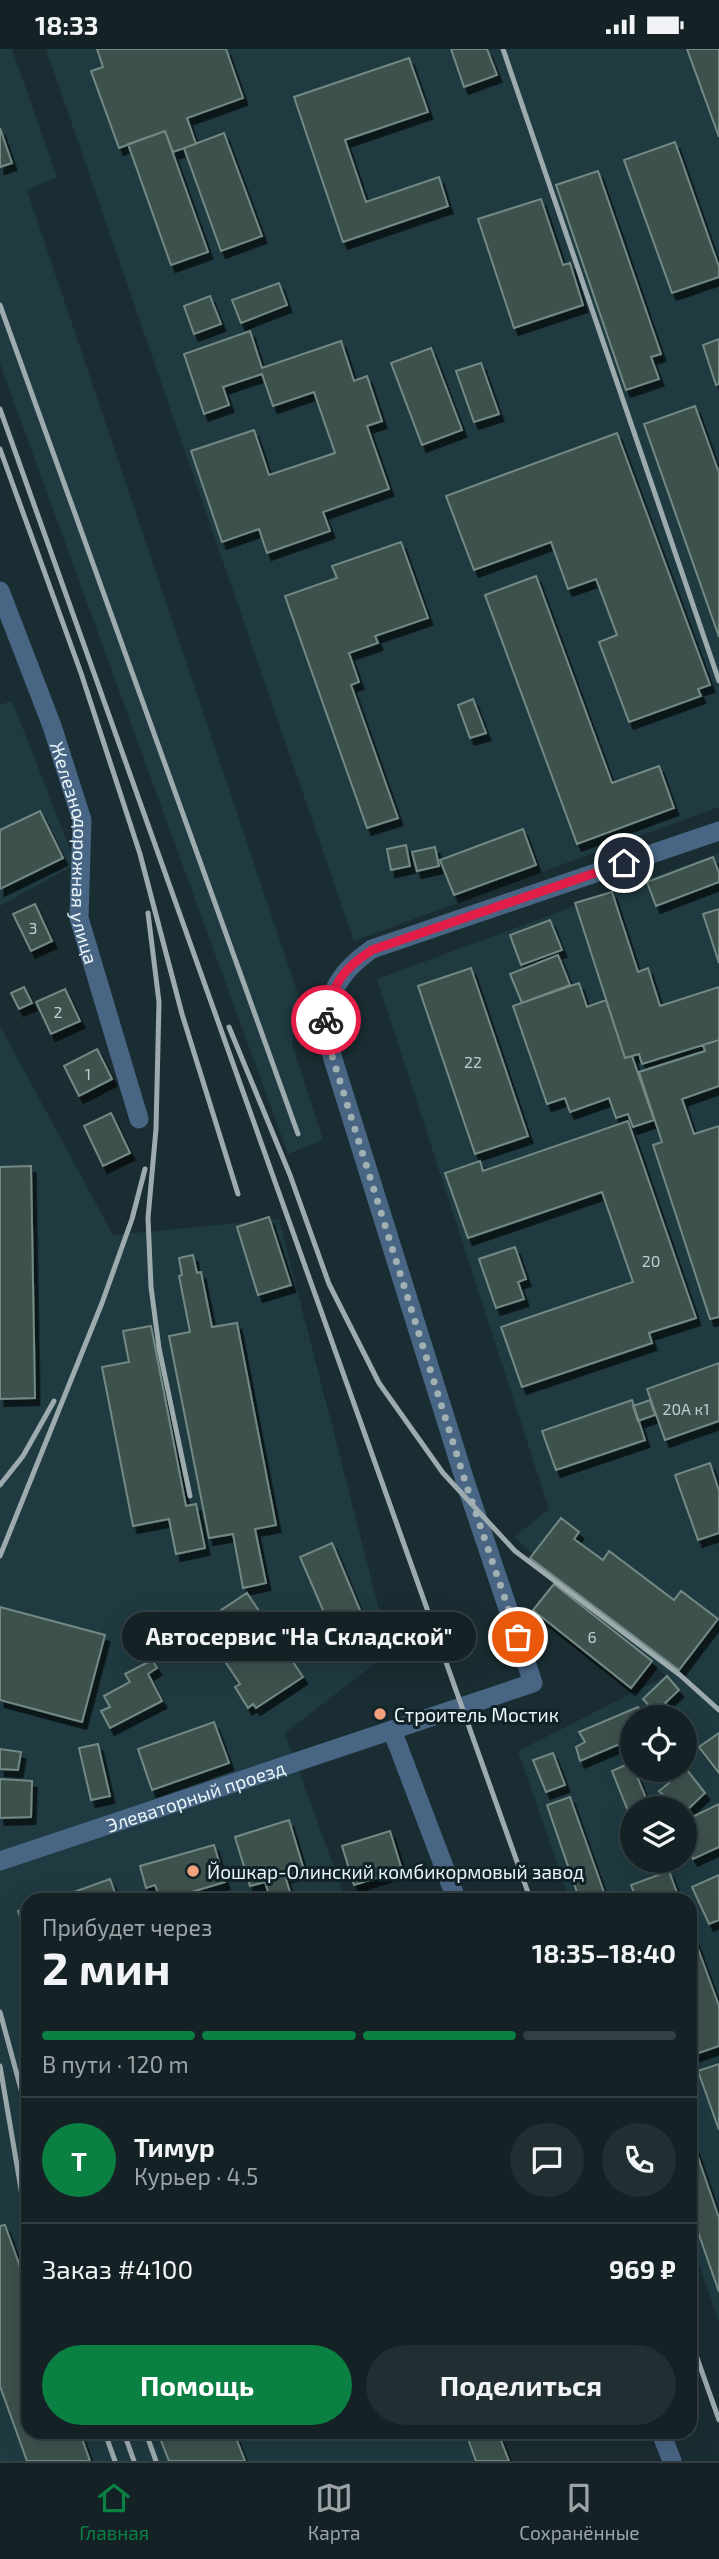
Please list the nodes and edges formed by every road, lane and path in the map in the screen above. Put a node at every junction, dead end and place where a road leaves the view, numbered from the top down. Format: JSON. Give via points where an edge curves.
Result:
{"nodes":[{"id":1,"x":0,"y":591,"type":"edge"},
{"id":2,"x":719,"y":831,"type":"edge"},
{"id":3,"x":139,"y":1119,"type":"dead end"},
{"id":4,"x":392,"y":1730,"type":"junction"},
{"id":5,"x":0,"y":1861,"type":"edge"},
{"id":6,"x":454,"y":1893,"type":"edge"},
{"id":7,"x":663,"y":2439,"type":"edge"},
{"id":8,"x":672,"y":2461,"type":"edge"}],
"edges":[{"from":1,"to":3,"type":"street","name":"Железнодорожная улица","via":[[82,820],[79,918]]},
{"from":2,"to":4,"type":"street","name":"Элеваторный проезд","via":[[372,950],[339,978],[330,1002],[328,1043],[533,1683]]},
{"from":4,"to":5,"type":"street","name":"Элеваторный проезд"},
{"from":4,"to":6,"type":"street"},
{"from":7,"to":8,"type":"street"}]}
